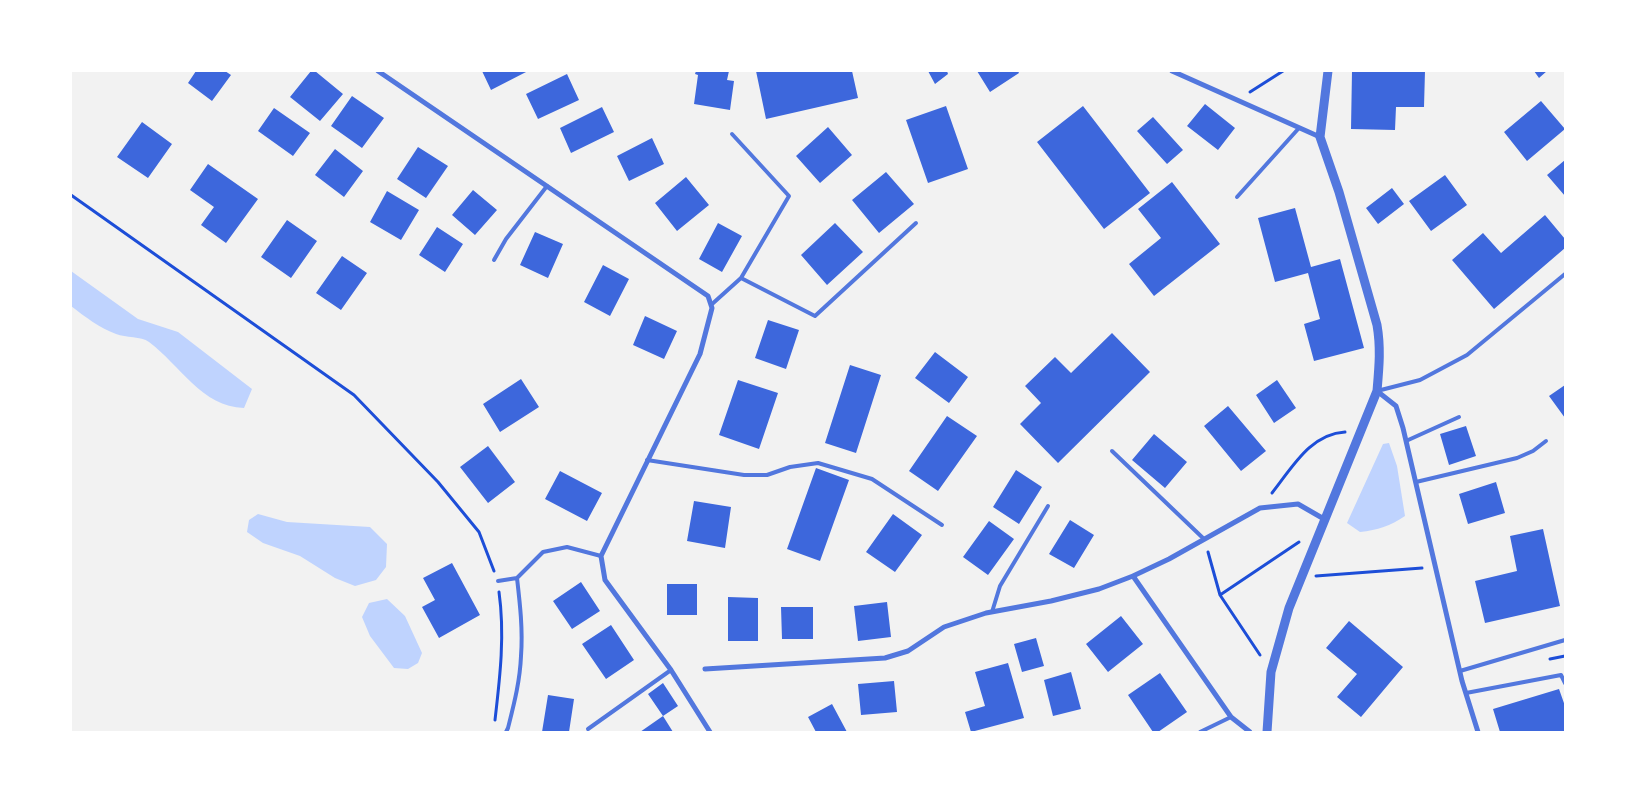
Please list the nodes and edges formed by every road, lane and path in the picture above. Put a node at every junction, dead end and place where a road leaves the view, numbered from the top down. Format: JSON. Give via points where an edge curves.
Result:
{"nodes":[{"id":1,"x":378,"y":71,"type":"edge"},
{"id":2,"x":1172,"y":71,"type":"edge"},
{"id":3,"x":1283,"y":71,"type":"edge"},
{"id":4,"x":1328,"y":71,"type":"edge"},
{"id":5,"x":1237,"y":100,"type":"junction"},
{"id":6,"x":1299,"y":128,"type":"junction"},
{"id":7,"x":732,"y":134,"type":"dead end"},
{"id":8,"x":1320,"y":137,"type":"junction"},
{"id":9,"x":547,"y":186,"type":"junction"},
{"id":10,"x":71,"y":195,"type":"edge"},
{"id":11,"x":1237,"y":197,"type":"dead end"},
{"id":12,"x":916,"y":223,"type":"dead end"},
{"id":13,"x":494,"y":260,"type":"dead end"},
{"id":14,"x":1565,"y":274,"type":"edge"},
{"id":15,"x":741,"y":278,"type":"junction"},
{"id":16,"x":711,"y":305,"type":"junction"},
{"id":17,"x":1377,"y":391,"type":"junction"},
{"id":18,"x":1459,"y":417,"type":"dead end"},
{"id":19,"x":1360,"y":436,"type":"junction"},
{"id":20,"x":1406,"y":441,"type":"junction"},
{"id":21,"x":1546,"y":441,"type":"dead end"},
{"id":22,"x":1112,"y":451,"type":"dead end"},
{"id":23,"x":647,"y":460,"type":"junction"},
{"id":24,"x":1416,"y":482,"type":"junction"},
{"id":25,"x":1048,"y":506,"type":"dead end"},
{"id":26,"x":1260,"y":508,"type":"junction"},
{"id":27,"x":1322,"y":524,"type":"junction"},
{"id":28,"x":942,"y":525,"type":"dead end"},
{"id":29,"x":1204,"y":539,"type":"junction"},
{"id":30,"x":600,"y":556,"type":"junction"},
{"id":31,"x":1437,"y":568,"type":"junction"},
{"id":32,"x":1133,"y":576,"type":"junction"},
{"id":33,"x":1301,"y":577,"type":"junction"},
{"id":34,"x":518,"y":578,"type":"junction"},
{"id":35,"x":498,"y":581,"type":"junction"},
{"id":36,"x":1220,"y":594,"type":"junction"},
{"id":37,"x":992,"y":612,"type":"junction"},
{"id":38,"x":1565,"y":640,"type":"edge"},
{"id":39,"x":705,"y":669,"type":"dead end"},
{"id":40,"x":671,"y":670,"type":"junction"},
{"id":41,"x":1460,"y":671,"type":"junction"},
{"id":42,"x":1271,"y":672,"type":"junction"},
{"id":43,"x":1565,"y":683,"type":"edge"},
{"id":44,"x":1466,"y":693,"type":"junction"},
{"id":45,"x":1231,"y":718,"type":"junction"},
{"id":46,"x":495,"y":723,"type":"dead end"},
{"id":47,"x":588,"y":729,"type":"dead end"},
{"id":48,"x":506,"y":732,"type":"edge"},
{"id":49,"x":710,"y":732,"type":"edge"},
{"id":50,"x":1200,"y":732,"type":"edge"},
{"id":51,"x":1250,"y":732,"type":"edge"},
{"id":52,"x":1268,"y":732,"type":"edge"},
{"id":53,"x":1478,"y":732,"type":"edge"}],
"edges":[{"from":1,"to":9,"type":"street"},
{"from":2,"to":5,"type":"street"},
{"from":3,"to":5,"type":"path"},
{"from":4,"to":8,"type":"street"},
{"from":5,"to":6,"type":"street"},
{"from":6,"to":8,"type":"street"},
{"from":6,"to":11,"type":"lane"},
{"from":7,"to":15,"type":"lane","via":[[789,196]]},
{"from":8,"to":17,"type":"street","via":[[1377,325],[1380,345]]},
{"from":9,"to":13,"type":"lane"},
{"from":9,"to":16,"type":"street","via":[[682,277],[708,296]]},
{"from":10,"to":35,"type":"path","via":[[354,394],[438,482],[479,532]]},
{"from":12,"to":15,"type":"lane","via":[[815,316]]},
{"from":14,"to":17,"type":"lane","via":[[1467,354],[1420,380]]},
{"from":15,"to":16,"type":"lane"},
{"from":16,"to":23,"type":"street","via":[[700,354]]},
{"from":17,"to":19,"type":"street"},
{"from":17,"to":20,"type":"street","via":[[1396,406]]},
{"from":18,"to":20,"type":"lane"},
{"from":19,"to":26,"type":"path","via":[[1344,431],[1314,442]]},
{"from":19,"to":27,"type":"street"},
{"from":20,"to":24,"type":"street"},
{"from":21,"to":24,"type":"lane","via":[[1517,458]]},
{"from":22,"to":29,"type":"lane"},
{"from":23,"to":28,"type":"lane","via":[[744,475],[767,475],[790,466],[818,463],[872,479]]},
{"from":23,"to":30,"type":"street"},
{"from":24,"to":31,"type":"street"},
{"from":25,"to":37,"type":"lane","via":[[1000,586]]},
{"from":26,"to":27,"type":"street","via":[[1298,504]]},
{"from":26,"to":29,"type":"street"},
{"from":27,"to":33,"type":"street"},
{"from":27,"to":36,"type":"path"},
{"from":29,"to":32,"type":"street"},
{"from":29,"to":36,"type":"path"},
{"from":30,"to":34,"type":"lane","via":[[567,548],[544,552]]},
{"from":30,"to":40,"type":"street","via":[[605,580]]},
{"from":31,"to":33,"type":"path"},
{"from":31,"to":41,"type":"street"},
{"from":32,"to":37,"type":"street","via":[[1099,589]]},
{"from":32,"to":45,"type":"street"},
{"from":33,"to":42,"type":"street"},
{"from":34,"to":35,"type":"lane"},
{"from":34,"to":48,"type":"lane","via":[[521,657],[517,693]]},
{"from":35,"to":46,"type":"path","via":[[502,659]]},
{"from":36,"to":42,"type":"path"},
{"from":37,"to":39,"type":"street","via":[[944,627],[908,651],[885,658]]},
{"from":38,"to":41,"type":"lane"},
{"from":40,"to":47,"type":"lane"},
{"from":40,"to":49,"type":"street"},
{"from":41,"to":44,"type":"street"},
{"from":42,"to":52,"type":"street"},
{"from":43,"to":44,"type":"lane","via":[[1561,675]]},
{"from":44,"to":53,"type":"street"},
{"from":45,"to":50,"type":"lane"},
{"from":45,"to":51,"type":"street"}]}
